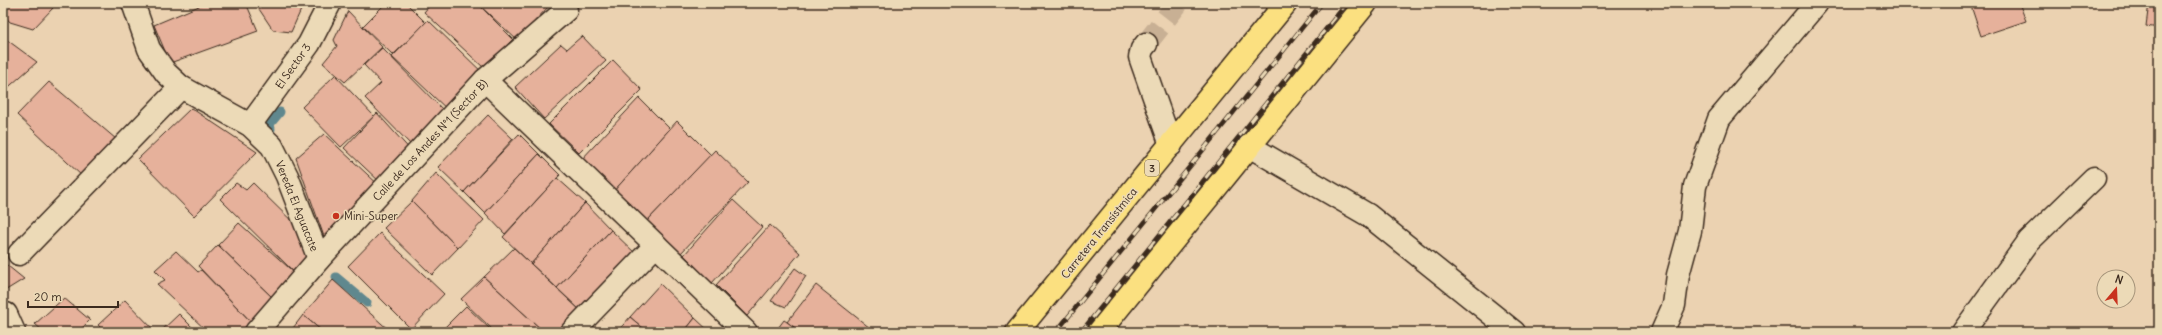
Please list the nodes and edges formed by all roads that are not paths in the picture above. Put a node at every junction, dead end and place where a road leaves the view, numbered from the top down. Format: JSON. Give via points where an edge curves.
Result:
{"nodes":[{"id":1,"x":133,"y":3,"type":"edge"},
{"id":2,"x":330,"y":3,"type":"edge"},
{"id":3,"x":1286,"y":3,"type":"edge"},
{"id":4,"x":1366,"y":3,"type":"edge"},
{"id":5,"x":1817,"y":3,"type":"edge"},
{"id":6,"x":566,"y":10,"type":"dead end"},
{"id":7,"x":1146,"y":44,"type":"tunnel mouth"},
{"id":8,"x":486,"y":80,"type":"junction"},
{"id":9,"x":181,"y":87,"type":"junction"},
{"id":10,"x":250,"y":125,"type":"junction"},
{"id":11,"x":1171,"y":145,"type":"junction"},
{"id":12,"x":1249,"y":146,"type":"junction"},
{"id":13,"x":2094,"y":178,"type":"dead end"},
{"id":14,"x":656,"y":245,"type":"junction"},
{"id":15,"x":19,"y":254,"type":"dead end"},
{"id":16,"x":319,"y":259,"type":"junction"},
{"id":17,"x":256,"y":332,"type":"edge"},
{"id":18,"x":572,"y":332,"type":"edge"},
{"id":19,"x":746,"y":332,"type":"edge"},
{"id":20,"x":1017,"y":332,"type":"edge"},
{"id":21,"x":1099,"y":332,"type":"edge"},
{"id":22,"x":1514,"y":332,"type":"edge"},
{"id":23,"x":1662,"y":332,"type":"edge"},
{"id":24,"x":1962,"y":332,"type":"edge"}],
"edges":[{"from":1,"to":9,"type":"street","name":"Vereda El Aguacate","via":[[149,49],[166,73]]},
{"from":2,"to":10,"type":"street","name":"El Sector 3","via":[[308,44]]},
{"from":3,"to":11,"type":"main road","name":"Carretera Transístmica","number":"3"},
{"from":4,"to":12,"type":"main road"},
{"from":5,"to":23,"type":"street","via":[[1720,119],[1695,186],[1690,231],[1678,275],[1674,305]]},
{"from":6,"to":8,"type":"street","name":"Calle de Los Andes N°1 (Sector B)"},
{"from":7,"to":11,"type":"street","via":[[1140,57]]},
{"from":8,"to":14,"type":"street"},
{"from":8,"to":16,"type":"street","name":"Calle de Los Andes N°1 (Sector B)"},
{"from":9,"to":10,"type":"street","name":"Vereda El Aguacate"},
{"from":9,"to":15,"type":"street"},
{"from":10,"to":16,"type":"street","name":"Vereda El Aguacate","via":[[272,146],[287,176]]},
{"from":11,"to":20,"type":"main road","name":"Carretera Transístmica","number":"3"},
{"from":12,"to":21,"type":"main road"},
{"from":12,"to":22,"type":"street","via":[[1368,215]]},
{"from":13,"to":24,"type":"street","via":[[2029,241]]},
{"from":14,"to":18,"type":"street"},
{"from":14,"to":19,"type":"street"},
{"from":16,"to":17,"type":"street","name":"Calle de Los Andes N°1 (Sector B)"}]}
